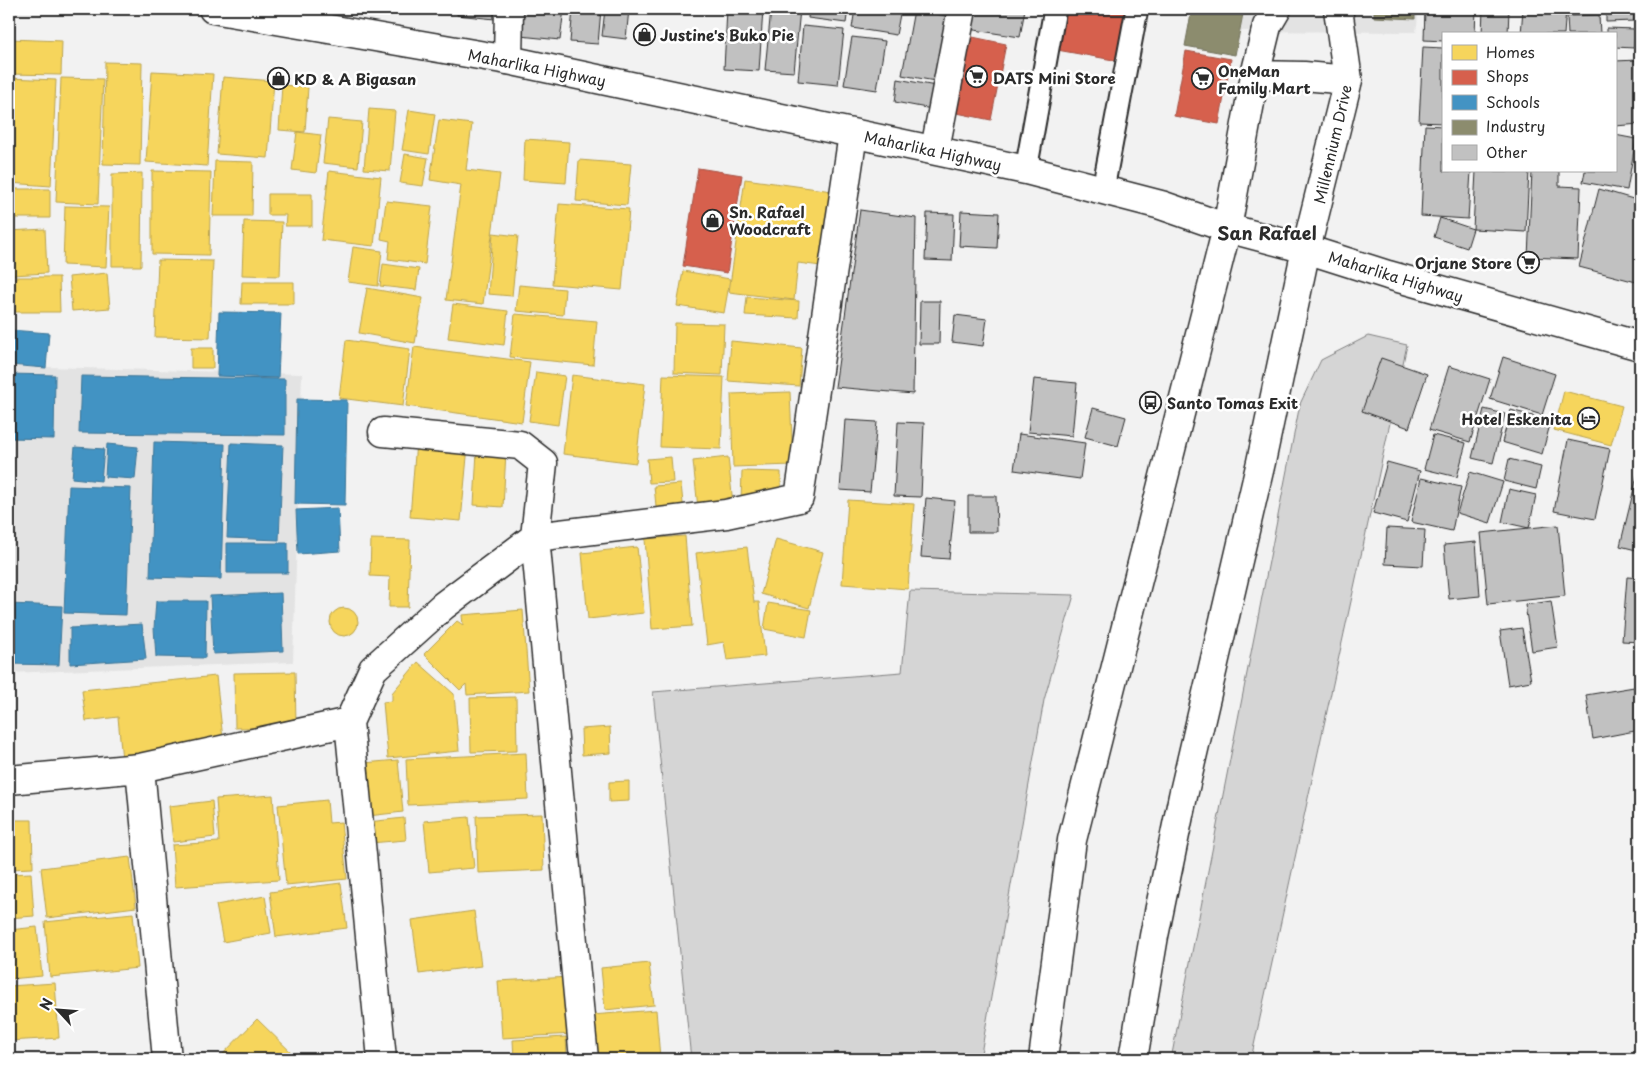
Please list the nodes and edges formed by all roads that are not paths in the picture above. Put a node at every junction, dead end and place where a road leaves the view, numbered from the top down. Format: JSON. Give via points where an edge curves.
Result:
{"nodes":[{"id":1,"x":213,"y":9,"type":"edge"},
{"id":2,"x":509,"y":9,"type":"edge"},
{"id":3,"x":962,"y":9,"type":"edge"},
{"id":4,"x":1055,"y":9,"type":"edge"},
{"id":5,"x":1136,"y":9,"type":"edge"},
{"id":6,"x":1277,"y":9,"type":"edge"},
{"id":7,"x":1338,"y":9,"type":"edge"},
{"id":8,"x":508,"y":60,"type":"junction"},
{"id":9,"x":1255,"y":75,"type":"junction"},
{"id":10,"x":1348,"y":80,"type":"junction"},
{"id":11,"x":853,"y":134,"type":"junction"},
{"id":12,"x":934,"y":150,"type":"junction"},
{"id":13,"x":1026,"y":170,"type":"junction"},
{"id":14,"x":1103,"y":189,"type":"junction"},
{"id":15,"x":1227,"y":228,"type":"junction"},
{"id":16,"x":1306,"y":249,"type":"junction"},
{"id":17,"x":1640,"y":346,"type":"edge"},
{"id":18,"x":383,"y":432,"type":"dead end"},
{"id":19,"x":535,"y":538,"type":"junction"},
{"id":20,"x":349,"y":722,"type":"junction"},
{"id":21,"x":140,"y":768,"type":"junction"},
{"id":22,"x":9,"y":780,"type":"edge"},
{"id":23,"x":167,"y":1059,"type":"edge"},
{"id":24,"x":382,"y":1059,"type":"edge"},
{"id":25,"x":584,"y":1059,"type":"edge"},
{"id":26,"x":1043,"y":1059,"type":"edge"},
{"id":27,"x":1133,"y":1059,"type":"edge"}],
"edges":[{"from":1,"to":8,"type":"main road","name":"Maharlika Highway"},
{"from":2,"to":8,"type":"main road"},
{"from":3,"to":12,"type":"main road"},
{"from":4,"to":13,"type":"lane"},
{"from":5,"to":14,"type":"lane"},
{"from":6,"to":9,"type":"main road","via":[[1267,26]]},
{"from":7,"to":10,"type":"main road","name":"Millennium Drive"},
{"from":8,"to":11,"type":"main road","name":"Maharlika Highway"},
{"from":9,"to":10,"type":"main road"},
{"from":9,"to":15,"type":"main road"},
{"from":10,"to":16,"type":"main road","name":"Millennium Drive"},
{"from":11,"to":12,"type":"main road","name":"Maharlika Highway"},
{"from":11,"to":19,"type":"main road","via":[[799,498],[726,514]]},
{"from":12,"to":13,"type":"main road","name":"Maharlika Highway"},
{"from":13,"to":14,"type":"main road","name":"Maharlika Highway"},
{"from":14,"to":15,"type":"main road","name":"Maharlika Highway"},
{"from":15,"to":16,"type":"main road","name":"Maharlika Highway"},
{"from":15,"to":26,"type":"main road","via":[[1072,840]]},
{"from":16,"to":17,"type":"main road","name":"Maharlika Highway"},
{"from":16,"to":27,"type":"main road","name":"Millennium Drive","via":[[1261,462],[1181,805]]},
{"from":18,"to":19,"type":"main road","via":[[520,445],[542,463]]},
{"from":19,"to":20,"type":"main road","via":[[443,606],[373,669]]},
{"from":19,"to":25,"type":"main road"},
{"from":20,"to":21,"type":"main road"},
{"from":20,"to":24,"type":"main road"},
{"from":21,"to":22,"type":"main road"},
{"from":21,"to":23,"type":"main road"}]}
